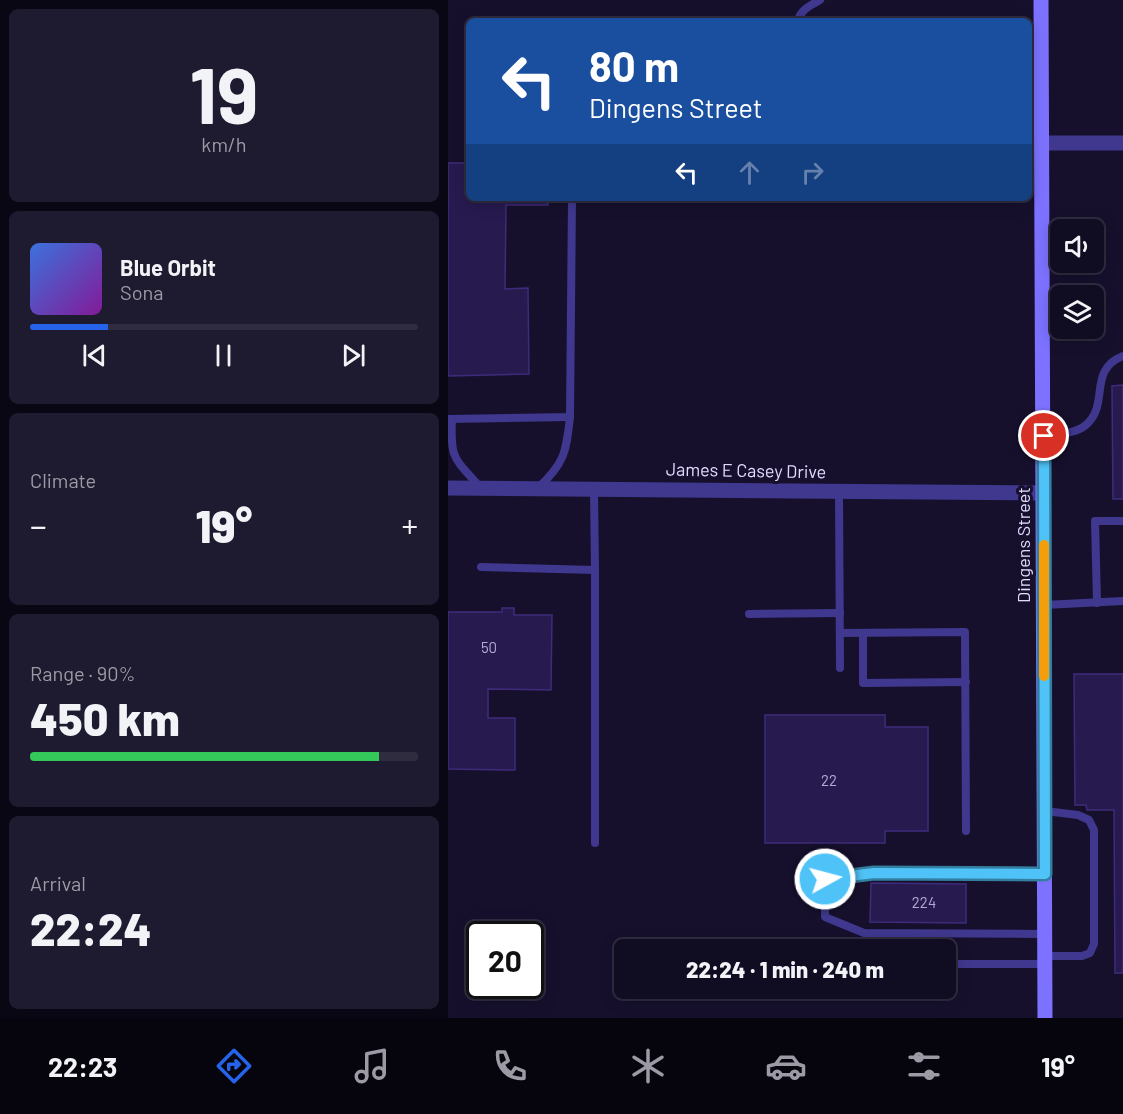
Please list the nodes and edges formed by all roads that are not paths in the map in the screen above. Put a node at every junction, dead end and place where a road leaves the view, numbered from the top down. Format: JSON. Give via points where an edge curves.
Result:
{"nodes":[{"id":1,"x":820,"y":0,"type":"edge"},
{"id":2,"x":1041,"y":0,"type":"edge"},
{"id":3,"x":799,"y":18,"type":"edge"},
{"id":4,"x":1035,"y":49,"type":"edge"},
{"id":5,"x":1042,"y":143,"type":"junction"},
{"id":6,"x":1123,"y":143,"type":"edge"},
{"id":7,"x":572,"y":201,"type":"edge"},
{"id":8,"x":1123,"y":356,"type":"edge"},
{"id":9,"x":570,"y":417,"type":"junction"},
{"id":10,"x":450,"y":419,"type":"edge"},
{"id":11,"x":1044,"y":436,"type":"junction"},
{"id":12,"x":448,"y":488,"type":"edge"},
{"id":13,"x":481,"y":488,"type":"junction"},
{"id":14,"x":537,"y":489,"type":"junction"},
{"id":15,"x":594,"y":489,"type":"junction"},
{"id":16,"x":839,"y":492,"type":"junction"},
{"id":17,"x":1044,"y":493,"type":"junction"},
{"id":18,"x":1123,"y":521,"type":"edge"},
{"id":19,"x":481,"y":567,"type":"dead end"},
{"id":20,"x":595,"y":570,"type":"junction"},
{"id":21,"x":1123,"y":601,"type":"edge"},
{"id":22,"x":1097,"y":603,"type":"junction"},
{"id":23,"x":1044,"y":605,"type":"junction"},
{"id":24,"x":840,"y":613,"type":"junction"},
{"id":25,"x":749,"y":614,"type":"dead end"},
{"id":26,"x":840,"y":633,"type":"junction"},
{"id":27,"x":863,"y":633,"type":"junction"},
{"id":28,"x":840,"y":668,"type":"dead end"},
{"id":29,"x":966,"y":682,"type":"junction"},
{"id":30,"x":1045,"y":811,"type":"junction"},
{"id":31,"x":966,"y":831,"type":"dead end"},
{"id":32,"x":595,"y":843,"type":"dead end"},
{"id":33,"x":1045,"y":874,"type":"junction"},
{"id":34,"x":1045,"y":934,"type":"junction"},
{"id":35,"x":1045,"y":960,"type":"junction"},
{"id":36,"x":956,"y":964,"type":"edge"},
{"id":37,"x":1045,"y":1018,"type":"edge"}],
"edges":[{"from":1,"to":3,"type":"lane"},
{"from":2,"to":4,"type":"street","name":"Dingens Street"},
{"from":4,"to":5,"type":"street","name":"Dingens Street"},
{"from":5,"to":6,"type":"street"},
{"from":5,"to":11,"type":"street","name":"Dingens Street"},
{"from":7,"to":9,"type":"lane"},
{"from":8,"to":11,"type":"lane","via":[[1111,360],[1102,375],[1096,410],[1088,424],[1072,432]]},
{"from":9,"to":10,"type":"lane"},
{"from":9,"to":14,"type":"lane","via":[[565,454],[553,474]]},
{"from":10,"to":13,"type":"lane","via":[[455,459]]},
{"from":11,"to":17,"type":"street","name":"Dingens Street"},
{"from":12,"to":13,"type":"street","name":"James E Casey Drive"},
{"from":13,"to":14,"type":"street","name":"James E Casey Drive"},
{"from":14,"to":15,"type":"street","name":"James E Casey Drive"},
{"from":15,"to":16,"type":"street","name":"James E Casey Drive"},
{"from":15,"to":20,"type":"lane"},
{"from":16,"to":17,"type":"street","name":"James E Casey Drive"},
{"from":16,"to":24,"type":"lane"},
{"from":17,"to":23,"type":"street","name":"Dingens Street"},
{"from":18,"to":22,"type":"lane","via":[[1095,521]]},
{"from":19,"to":20,"type":"lane"},
{"from":20,"to":32,"type":"lane"},
{"from":21,"to":22,"type":"lane"},
{"from":22,"to":23,"type":"lane"},
{"from":23,"to":30,"type":"street","name":"Dingens Street"},
{"from":24,"to":25,"type":"lane"},
{"from":24,"to":26,"type":"lane"},
{"from":26,"to":27,"type":"lane"},
{"from":26,"to":28,"type":"lane"},
{"from":27,"to":29,"type":"lane","via":[[965,632]]},
{"from":27,"to":29,"type":"lane","via":[[863,683]]},
{"from":29,"to":31,"type":"lane"},
{"from":30,"to":33,"type":"street","name":"Dingens Street"},
{"from":30,"to":35,"type":"lane","via":[[1078,815],[1089,820],[1094,830],[1094,944],[1090,953],[1082,956]]},
{"from":33,"to":34,"type":"street","name":"Dingens Street"},
{"from":33,"to":34,"type":"lane","via":[[874,873],[825,879],[825,917],[864,933]]},
{"from":34,"to":35,"type":"street","name":"Dingens Street"},
{"from":35,"to":36,"type":"lane"},
{"from":35,"to":37,"type":"street","name":"Dingens Street"}]}
